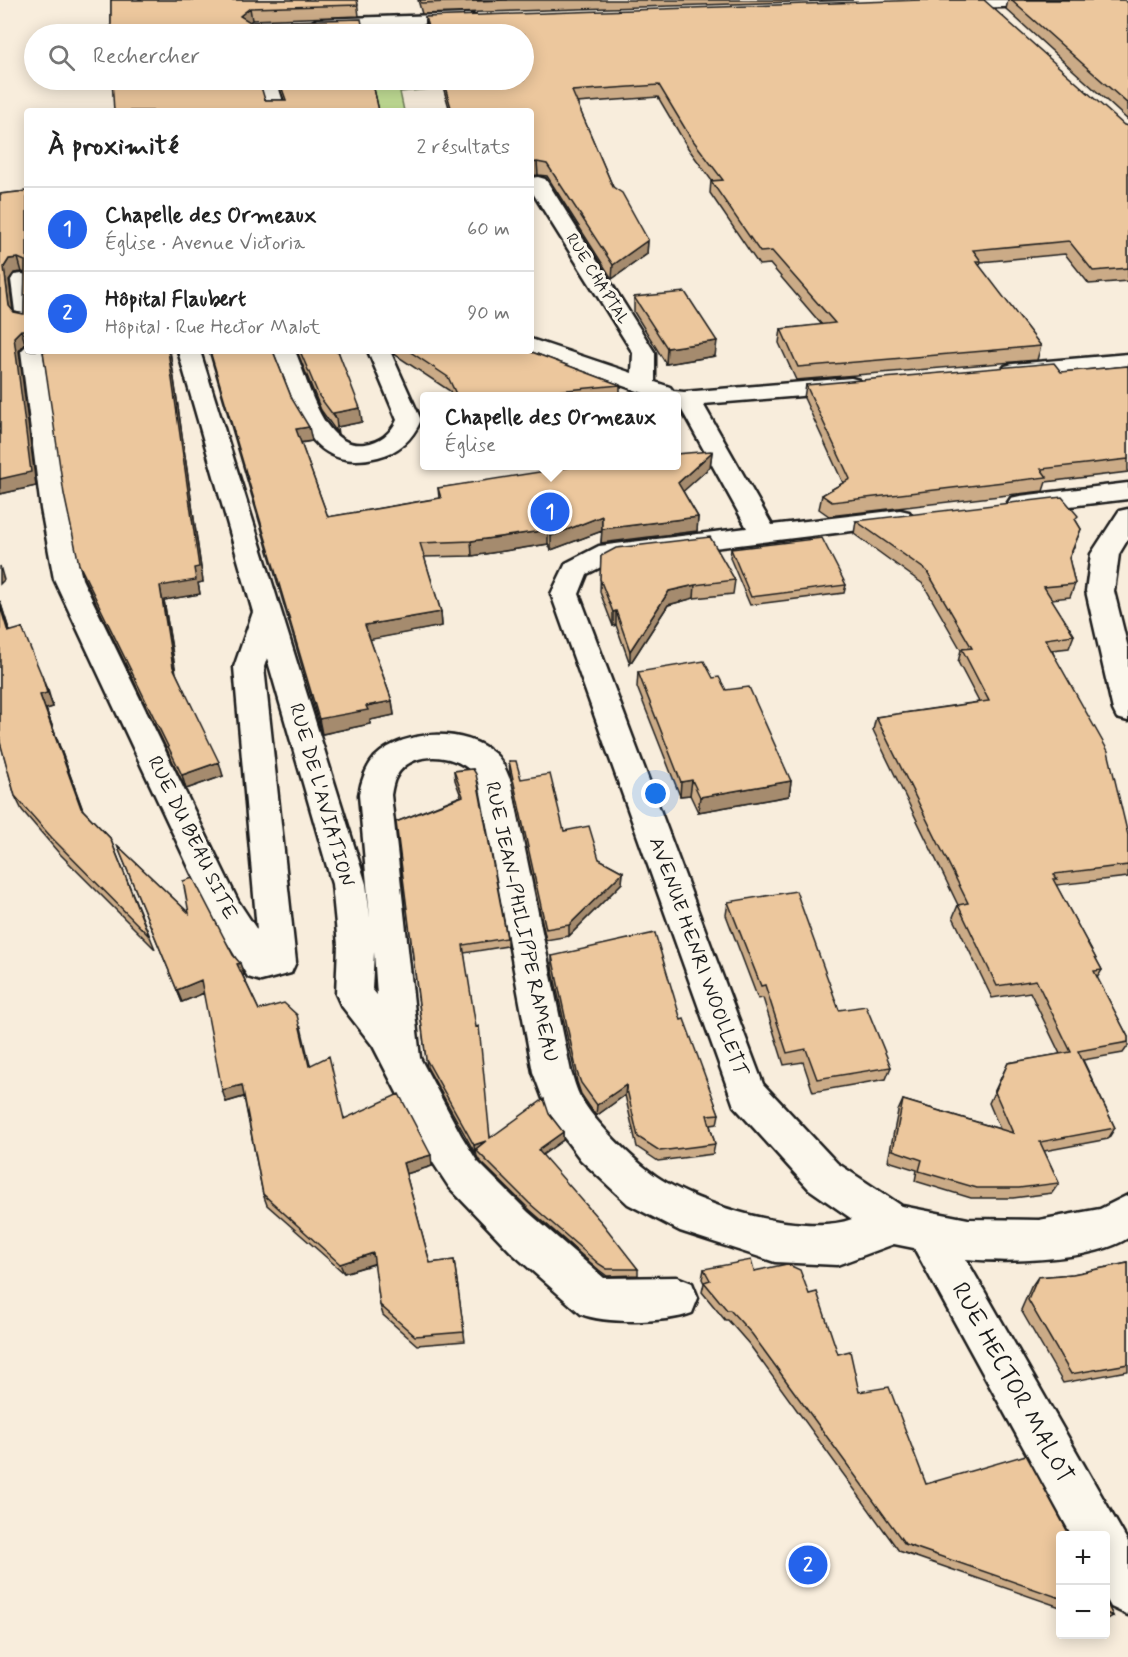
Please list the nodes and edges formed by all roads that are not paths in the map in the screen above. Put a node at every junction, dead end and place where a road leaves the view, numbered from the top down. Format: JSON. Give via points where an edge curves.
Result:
{"nodes":[{"id":1,"x":1063,"y":0,"type":"edge"},
{"id":2,"x":983,"y":1,"type":"edge"},
{"id":3,"x":925,"y":4,"type":"edge"},
{"id":4,"x":487,"y":18,"type":"edge"},
{"id":5,"x":1005,"y":19,"type":"edge"},
{"id":6,"x":327,"y":24,"type":"edge"},
{"id":7,"x":271,"y":90,"type":"edge"},
{"id":8,"x":276,"y":108,"type":"edge"},
{"id":9,"x":534,"y":184,"type":"edge"},
{"id":10,"x":22,"y":280,"type":"edge"},
{"id":11,"x":24,"y":296,"type":"edge"},
{"id":12,"x":534,"y":347,"type":"edge"},
{"id":13,"x":32,"y":354,"type":"edge"},
{"id":14,"x":190,"y":354,"type":"edge"},
{"id":15,"x":285,"y":354,"type":"edge"},
{"id":16,"x":380,"y":354,"type":"edge"},
{"id":17,"x":1128,"y":361,"type":"edge"},
{"id":18,"x":990,"y":373,"type":"edge"},
{"id":19,"x":874,"y":383,"type":"edge"},
{"id":20,"x":643,"y":385,"type":"junction"},
{"id":21,"x":665,"y":392,"type":"edge"},
{"id":22,"x":681,"y":397,"type":"edge"},
{"id":23,"x":681,"y":399,"type":"edge"},
{"id":24,"x":1128,"y":491,"type":"edge"},
{"id":25,"x":999,"y":506,"type":"edge"},
{"id":26,"x":928,"y":515,"type":"edge"},
{"id":27,"x":1128,"y":517,"type":"edge"},
{"id":28,"x":764,"y":534,"type":"junction"},
{"id":29,"x":267,"y":612,"type":"junction"},
{"id":30,"x":1128,"y":710,"type":"edge"},
{"id":31,"x":402,"y":1059,"type":"junction"},
{"id":32,"x":1128,"y":1215,"type":"edge"},
{"id":33,"x":910,"y":1227,"type":"junction"},
{"id":34,"x":677,"y":1298,"type":"dead end"},
{"id":35,"x":1095,"y":1531,"type":"edge"},
{"id":36,"x":1110,"y":1557,"type":"edge"},
{"id":37,"x":1128,"y":1590,"type":"edge"}],
"edges":[{"from":1,"to":2,"type":"street"},
{"from":2,"to":3,"type":"street"},
{"from":2,"to":5,"type":"street"},
{"from":4,"to":6,"type":"street"},
{"from":7,"to":8,"type":"street"},
{"from":9,"to":20,"type":"street","name":"RUE CHAPTAL","via":[[538,183],[644,354]]},
{"from":10,"to":11,"type":"street"},
{"from":12,"to":20,"type":"street"},
{"from":13,"to":29,"type":"street","name":"RUE DU BEAU SITE","via":[[68,579],[225,909],[261,966],[278,962],[249,667]]},
{"from":14,"to":29,"type":"street","name":"RUE DE L'AVIATION"},
{"from":15,"to":16,"type":"street","via":[[316,430],[329,445],[363,453],[394,442],[409,420]]},
{"from":17,"to":18,"type":"street"},
{"from":19,"to":22,"type":"street"},
{"from":20,"to":21,"type":"street"},
{"from":23,"to":28,"type":"street"},
{"from":24,"to":25,"type":"street"},
{"from":26,"to":28,"type":"street"},
{"from":27,"to":30,"type":"street","via":[[1105,554],[1100,591]]},
{"from":28,"to":33,"type":"street","name":"AVENUE HENRI WOOLLETT","via":[[609,552],[576,569],[566,594],[748,1094],[823,1176]]},
{"from":29,"to":31,"type":"street","name":"RUE DE L'AVIATION","via":[[350,884],[356,945],[354,994],[369,1009]]},
{"from":31,"to":33,"type":"street","name":"RUE JEAN-PHILIPPE RAMEAU","via":[[375,795],[387,765],[422,747],[443,746],[464,751],[486,763],[495,782],[552,1072],[565,1108],[595,1147],[642,1190],[695,1217],[775,1242],[837,1245]]},
{"from":31,"to":34,"type":"street","name":"RUE DE L'AVIATION","via":[[461,1172],[554,1263],[596,1299]]},
{"from":32,"to":33,"type":"street","via":[[1107,1228],[1039,1240],[968,1239]]},
{"from":33,"to":35,"type":"street","name":"RUE HECTOR MALOT"},
{"from":36,"to":37,"type":"street"}]}
